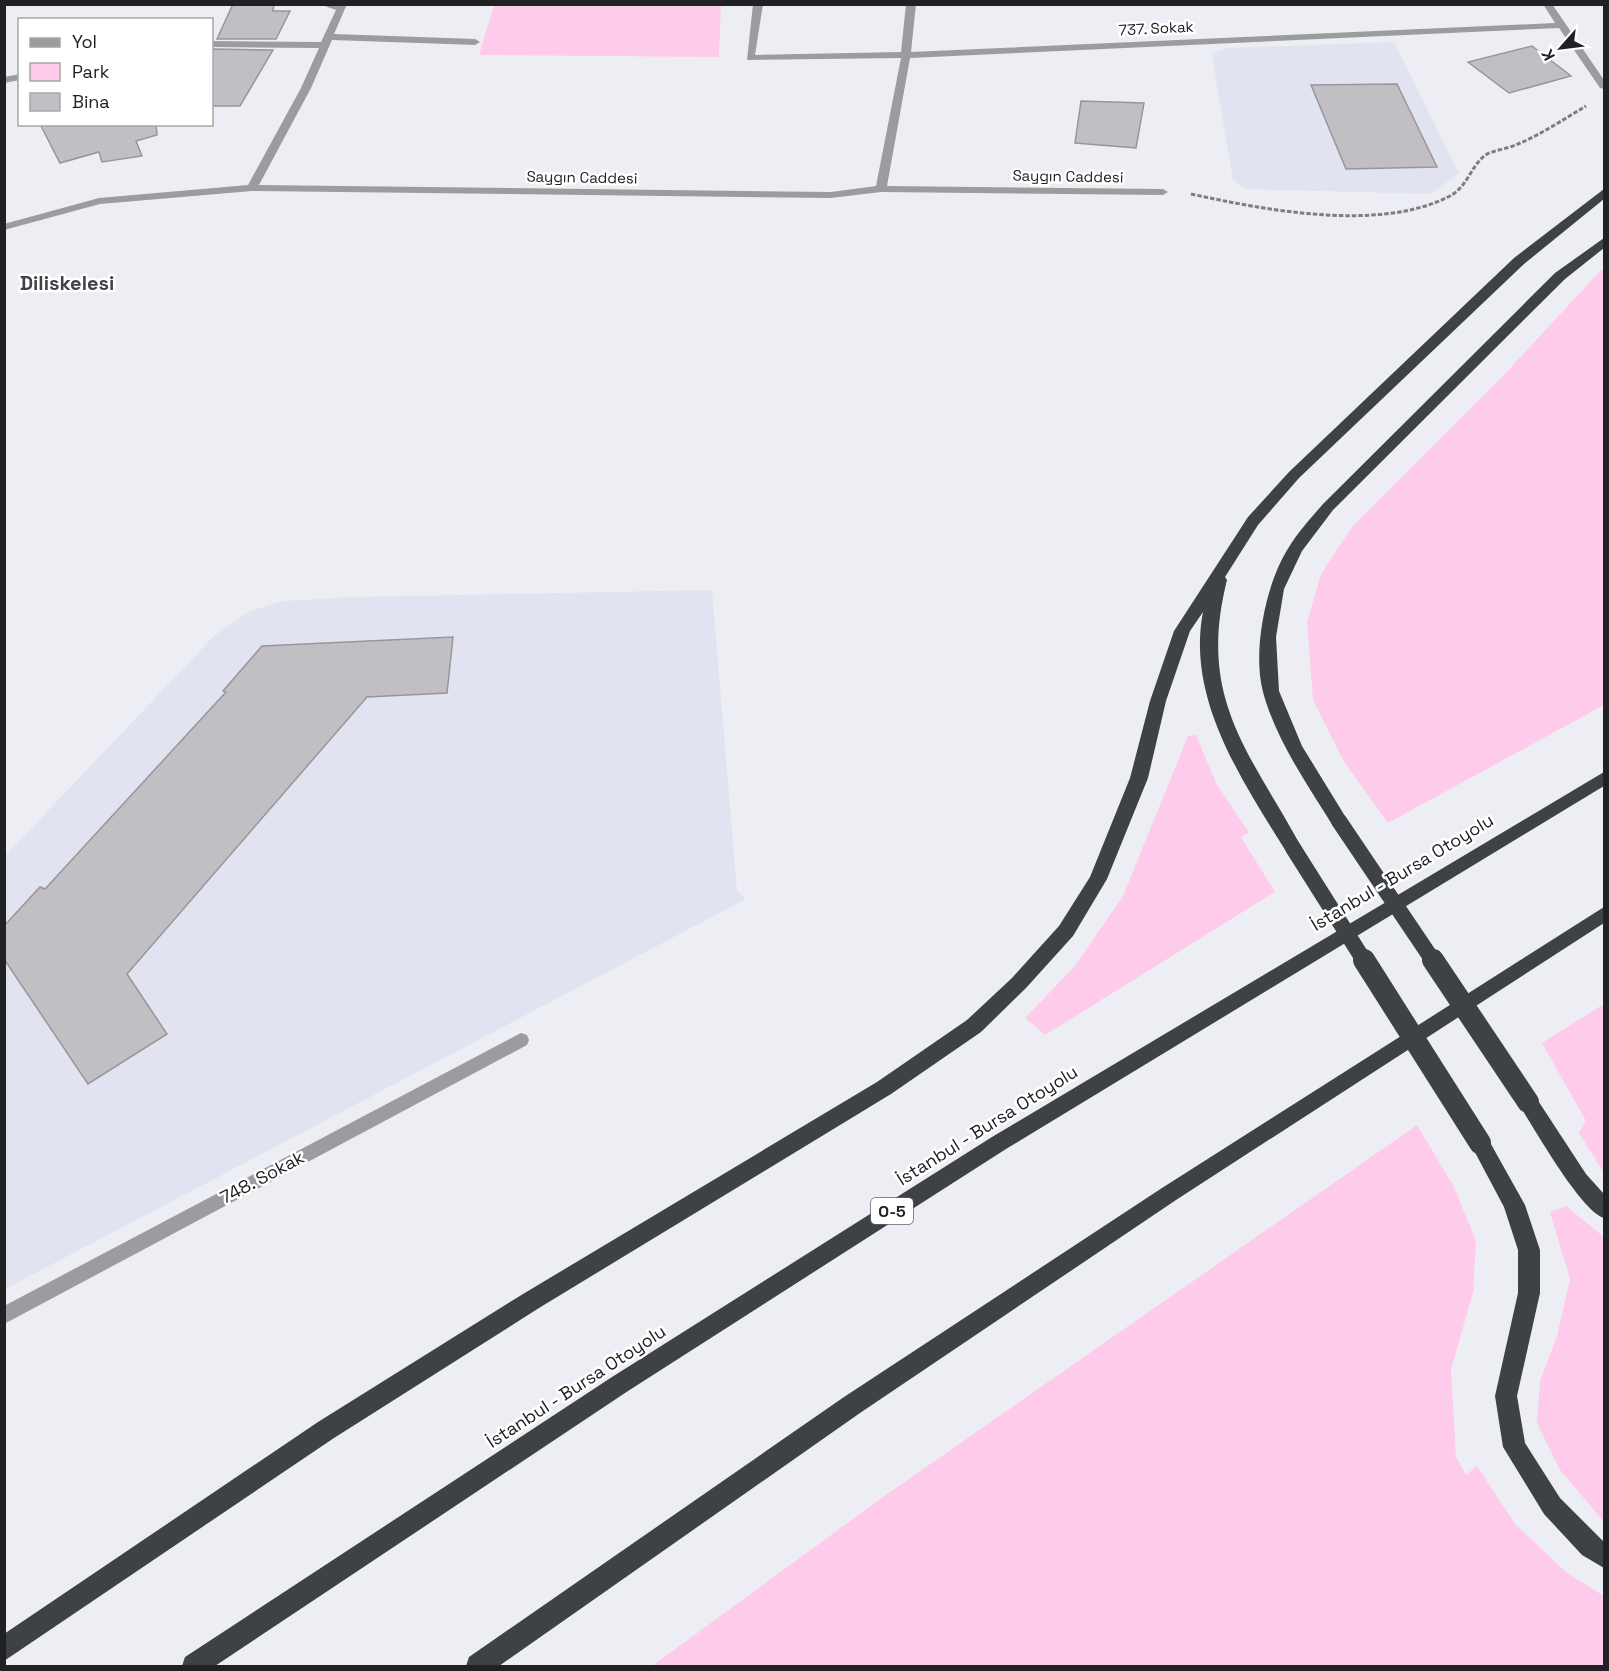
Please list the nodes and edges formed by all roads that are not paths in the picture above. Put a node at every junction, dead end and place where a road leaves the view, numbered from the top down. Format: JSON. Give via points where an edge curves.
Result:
{"nodes":[{"id":1,"x":323,"y":4,"type":"edge"},
{"id":2,"x":758,"y":4,"type":"edge"},
{"id":3,"x":910,"y":4,"type":"edge"},
{"id":4,"x":1547,"y":4,"type":"edge"},
{"id":5,"x":342,"y":6,"type":"edge"},
{"id":6,"x":1563,"y":25,"type":"junction"},
{"id":7,"x":326,"y":41,"type":"junction"},
{"id":8,"x":475,"y":42,"type":"dead end"},
{"id":9,"x":213,"y":44,"type":"edge"},
{"id":10,"x":906,"y":55,"type":"junction"},
{"id":11,"x":1605,"y":86,"type":"edge"},
{"id":12,"x":252,"y":188,"type":"junction"},
{"id":13,"x":881,"y":189,"type":"junction"},
{"id":14,"x":1163,"y":192,"type":"road end"},
{"id":15,"x":1605,"y":193,"type":"edge"},
{"id":16,"x":4,"y":228,"type":"edge"},
{"id":17,"x":1605,"y":242,"type":"edge"},
{"id":18,"x":1221,"y":573,"type":"junction"},
{"id":19,"x":1605,"y":778,"type":"edge"},
{"id":20,"x":1605,"y":914,"type":"edge"},
{"id":21,"x":521,"y":1040,"type":"dead end"},
{"id":22,"x":1605,"y":1209,"type":"edge"},
{"id":23,"x":4,"y":1316,"type":"edge"},
{"id":24,"x":1605,"y":1556,"type":"edge"},
{"id":25,"x":4,"y":1649,"type":"edge"},
{"id":26,"x":194,"y":1666,"type":"edge"},
{"id":27,"x":478,"y":1666,"type":"edge"}],
"edges":[{"from":1,"to":5,"type":"street"},
{"from":2,"to":10,"type":"street","name":"737. Sokak","via":[[750,58]]},
{"from":3,"to":10,"type":"street"},
{"from":4,"to":6,"type":"street"},
{"from":5,"to":7,"type":"street"},
{"from":6,"to":10,"type":"street","name":"737. Sokak"},
{"from":6,"to":11,"type":"street"},
{"from":7,"to":8,"type":"street"},
{"from":7,"to":9,"type":"street"},
{"from":7,"to":12,"type":"street","via":[[306,88]]},
{"from":10,"to":13,"type":"street"},
{"from":12,"to":13,"type":"street","name":"Saygın Caddesi","via":[[831,195]]},
{"from":12,"to":16,"type":"street","name":"Saygın Caddesi","via":[[99,201]]},
{"from":13,"to":14,"type":"street","name":"Saygın Caddesi"},
{"from":15,"to":18,"type":"highway","via":[[1519,261],[1294,475],[1253,521]]},
{"from":17,"to":22,"type":"highway","bridge":true,"via":[[1560,276],[1328,507],[1295,549],[1276,589],[1269,637],[1271,691],[1294,747],[1579,1180]]},
{"from":18,"to":24,"type":"highway","bridge":true,"via":[[1210,617],[1210,660],[1218,702],[1248,775],[1480,1143],[1514,1205],[1529,1250],[1529,1293],[1506,1396],[1514,1447],[1552,1506],[1590,1547]]},
{"from":18,"to":25,"type":"highway","via":[[1182,632],[1158,701],[1138,778],[1098,879],[1066,931],[974,1026],[884,1088],[326,1430]]},
{"from":19,"to":26,"type":"highway","name":"İstanbul - Bursa Otoyolu","number":"O-5","via":[[999,1143],[620,1384]]},
{"from":20,"to":27,"type":"highway","via":[[1169,1194],[852,1405]]},
{"from":21,"to":23,"type":"street","name":"748. Sokak"}]}
